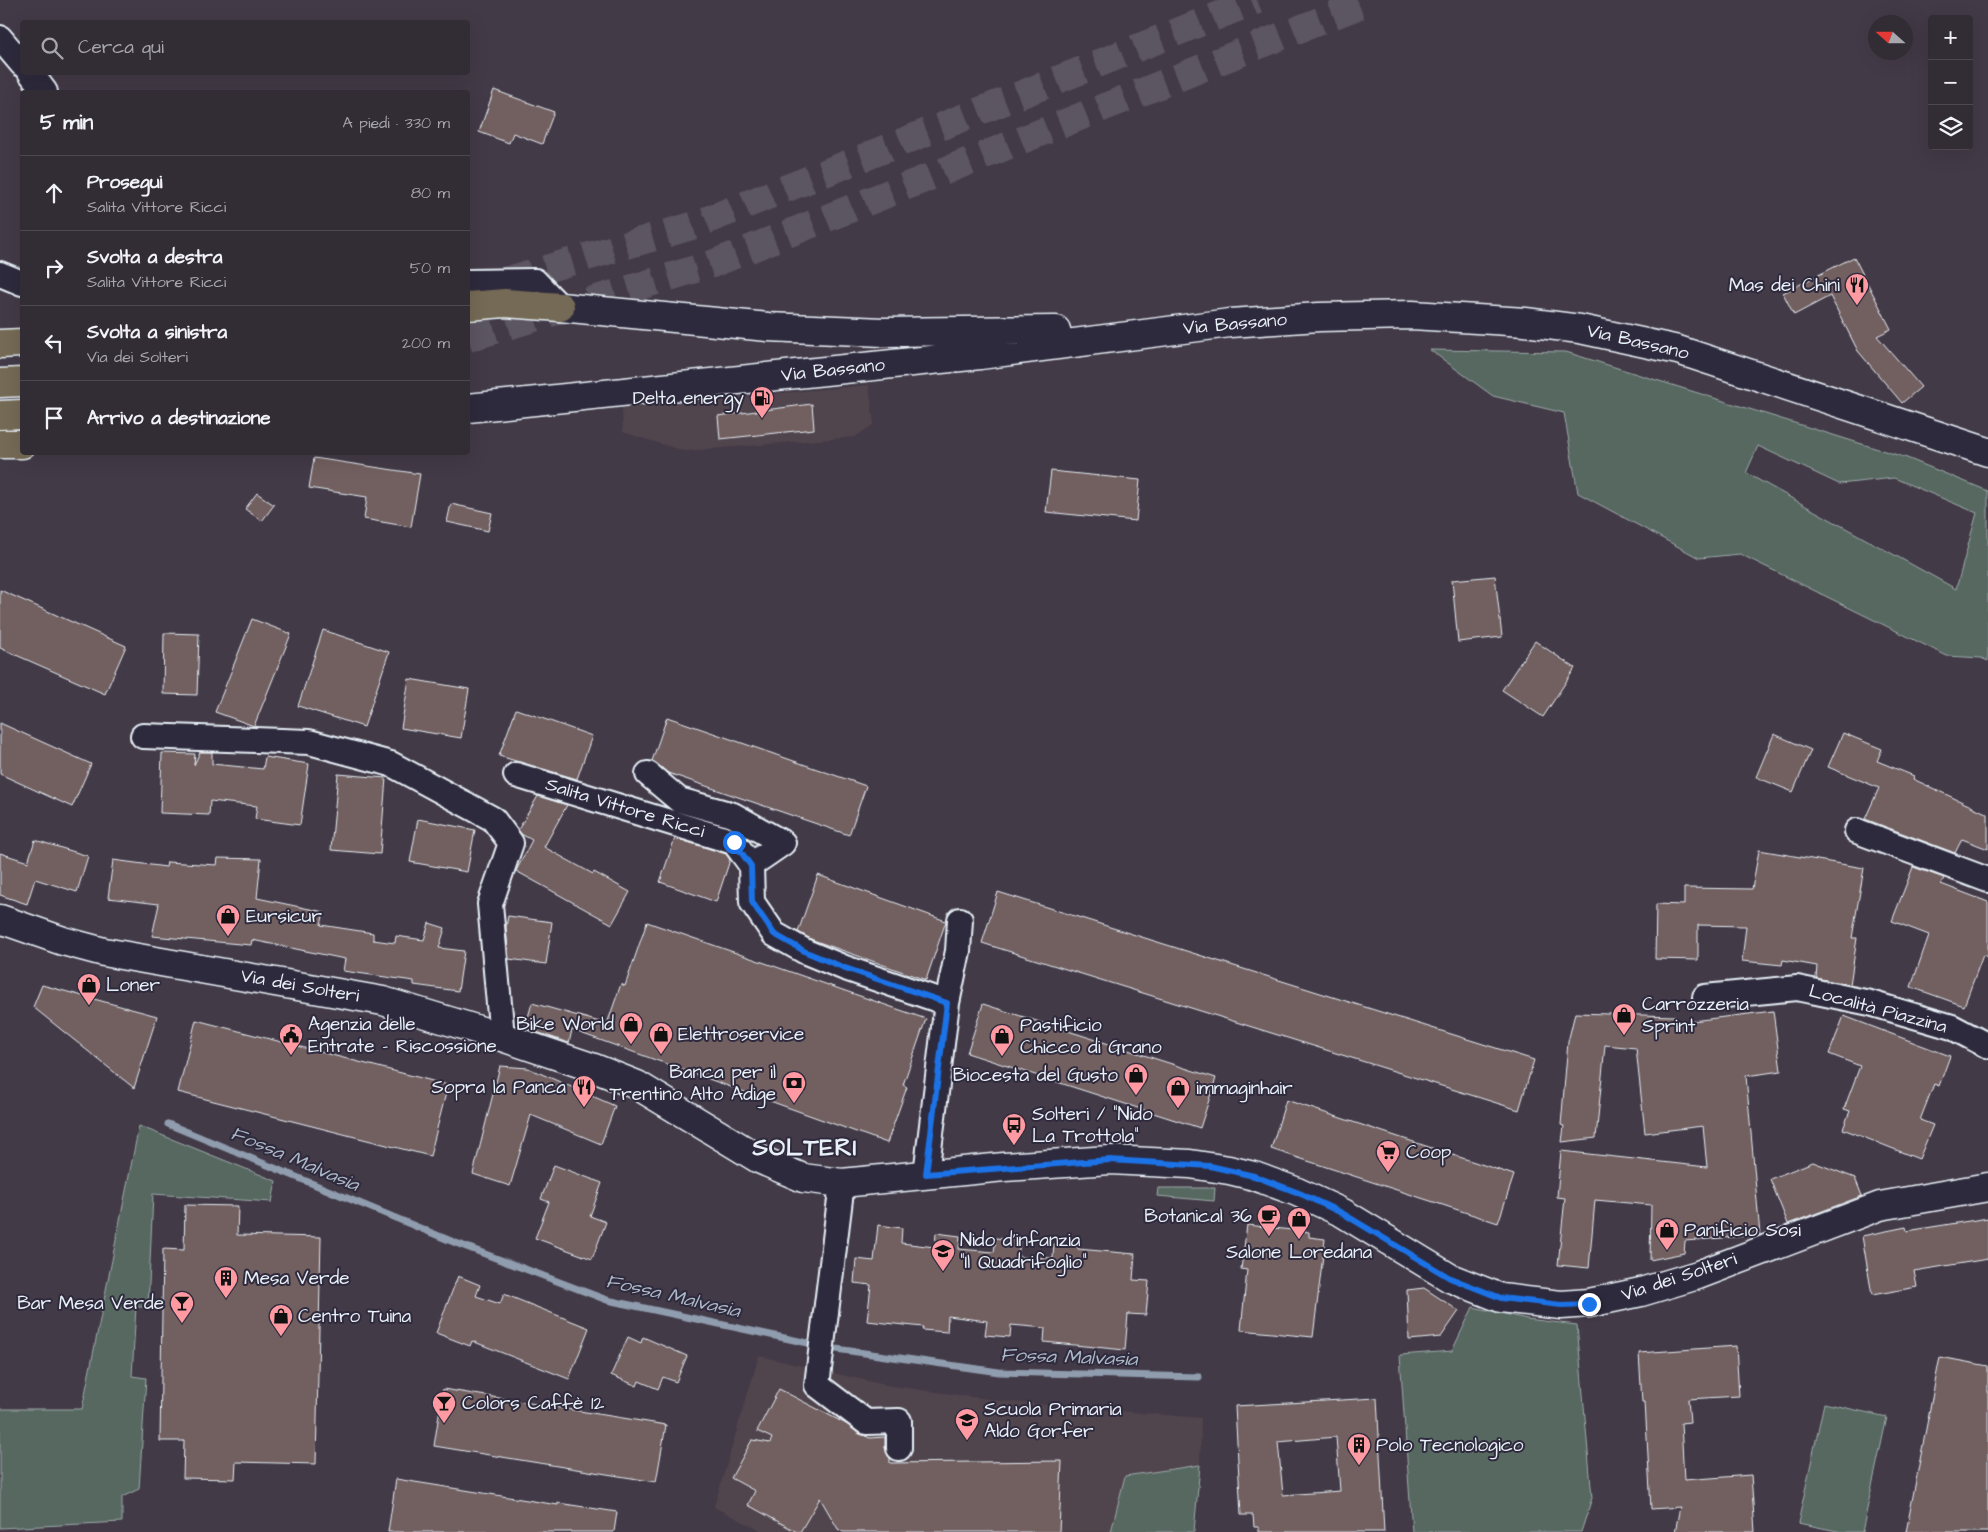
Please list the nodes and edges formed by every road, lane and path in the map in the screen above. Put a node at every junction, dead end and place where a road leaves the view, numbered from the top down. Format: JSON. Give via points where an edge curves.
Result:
{"nodes":[{"id":1,"x":0,"y":38,"type":"edge"},
{"id":2,"x":20,"y":62,"type":"edge"},
{"id":3,"x":32,"y":75,"type":"edge"},
{"id":4,"x":43,"y":90,"type":"edge"},
{"id":5,"x":0,"y":274,"type":"edge"},
{"id":6,"x":20,"y":282,"type":"edge"},
{"id":7,"x":470,"y":282,"type":"edge"},
{"id":8,"x":470,"y":306,"type":"edge"},
{"id":9,"x":560,"y":307,"type":"junction"},
{"id":10,"x":1230,"y":323,"type":"junction"},
{"id":11,"x":20,"y":343,"type":"edge"},
{"id":12,"x":0,"y":344,"type":"edge"},
{"id":13,"x":20,"y":382,"type":"edge"},
{"id":14,"x":0,"y":383,"type":"edge"},
{"id":15,"x":470,"y":408,"type":"edge"},
{"id":16,"x":0,"y":414,"type":"edge"},
{"id":17,"x":20,"y":414,"type":"edge"},
{"id":18,"x":0,"y":444,"type":"edge"},
{"id":19,"x":20,"y":444,"type":"edge"},
{"id":20,"x":1988,"y":452,"type":"edge"},
{"id":21,"x":143,"y":736,"type":"dead end"},
{"id":22,"x":648,"y":774,"type":"dead end"},
{"id":23,"x":516,"y":775,"type":"dead end"},
{"id":24,"x":1858,"y":831,"type":"dead end"},
{"id":25,"x":751,"y":866,"type":"junction"},
{"id":26,"x":1988,"y":880,"type":"edge"},
{"id":27,"x":0,"y":919,"type":"edge"},
{"id":28,"x":960,"y":920,"type":"dead end"},
{"id":29,"x":1705,"y":998,"type":"dead end"},
{"id":30,"x":947,"y":1003,"type":"junction"},
{"id":31,"x":502,"y":1037,"type":"junction"},
{"id":32,"x":1988,"y":1046,"type":"edge"},
{"id":33,"x":926,"y":1174,"type":"junction"},
{"id":34,"x":842,"y":1183,"type":"junction"},
{"id":35,"x":1988,"y":1188,"type":"edge"},
{"id":36,"x":899,"y":1448,"type":"dead end"}],
"edges":[{"from":1,"to":2,"type":"street"},
{"from":3,"to":4,"type":"street"},
{"from":5,"to":6,"type":"street"},
{"from":7,"to":9,"type":"street","via":[[535,281]]},
{"from":8,"to":9,"type":"highway","via":[[505,303]]},
{"from":9,"to":10,"type":"main road","via":[[768,327],[883,332],[1076,330]]},
{"from":10,"to":15,"type":"main road","name":"Via Bassano","via":[[980,354]]},
{"from":10,"to":20,"type":"main road","name":"Via Bassano","via":[[1412,315],[1580,329],[1678,350]]},
{"from":11,"to":12,"type":"highway"},
{"from":13,"to":14,"type":"highway"},
{"from":16,"to":17,"type":"highway"},
{"from":18,"to":19,"type":"highway"},
{"from":21,"to":31,"type":"street","via":[[309,742],[391,764],[493,819],[511,843],[490,904]]},
{"from":22,"to":25,"type":"street","name":"Salita Vittore Ricci","via":[[679,800],[733,816],[783,843]]},
{"from":23,"to":25,"type":"street","name":"Salita Vittore Ricci","via":[[734,842]]},
{"from":24,"to":26,"type":"street"},
{"from":25,"to":30,"type":"street","via":[[752,902],[774,934],[837,965]]},
{"from":27,"to":31,"type":"main road","name":"Via dei Solteri","via":[[104,952],[374,999]]},
{"from":28,"to":30,"type":"street","via":[[958,951]]},
{"from":29,"to":32,"type":"street","name":"Località Piazzina","via":[[1797,988],[1870,1003],[1942,1025]]},
{"from":30,"to":33,"type":"street"},
{"from":31,"to":34,"type":"main road","name":"Via dei Solteri","via":[[637,1085],[759,1159],[789,1173]]},
{"from":33,"to":34,"type":"main road","name":"Via dei Solteri"},
{"from":33,"to":35,"type":"main road","name":"Via dei Solteri","via":[[1110,1160],[1210,1166],[1254,1176],[1308,1197],[1342,1213],[1458,1282],[1501,1298],[1561,1305],[1589,1304],[1698,1275],[1880,1206]]},
{"from":34,"to":36,"type":"street","via":[[817,1385],[866,1422],[899,1421]]}]}
